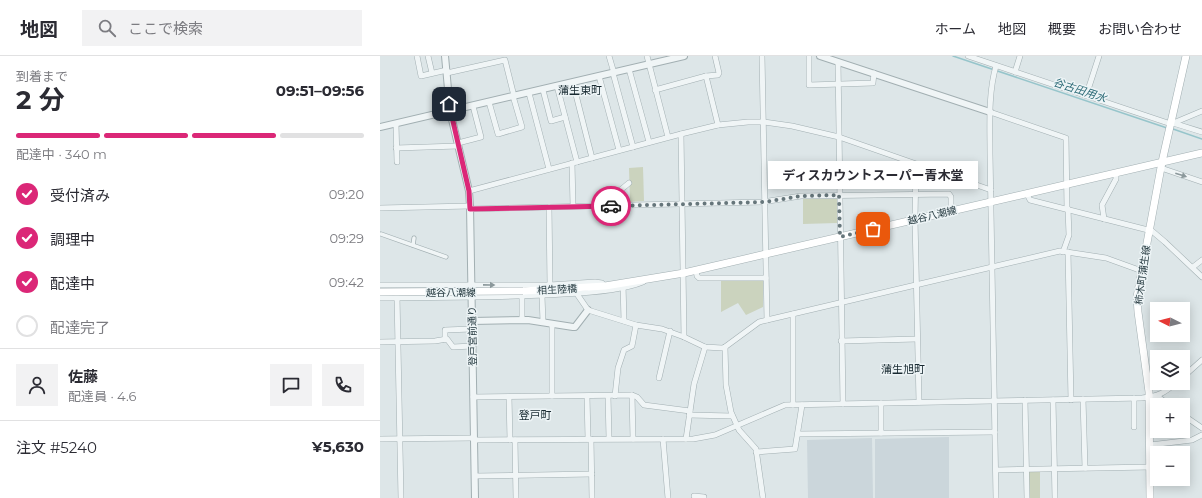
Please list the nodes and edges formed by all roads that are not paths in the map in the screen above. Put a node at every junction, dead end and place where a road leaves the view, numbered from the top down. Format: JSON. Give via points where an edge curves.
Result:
{"nodes":[{"id":1,"x":416,"y":56,"type":"edge"},
{"id":2,"x":428,"y":56,"type":"edge"},
{"id":3,"x":445,"y":56,"type":"edge"},
{"id":4,"x":609,"y":56,"type":"edge"},
{"id":5,"x":647,"y":56,"type":"edge"},
{"id":6,"x":684,"y":56,"type":"edge"},
{"id":7,"x":715,"y":56,"type":"edge"},
{"id":8,"x":762,"y":56,"type":"edge"},
{"id":9,"x":808,"y":56,"type":"edge"},
{"id":10,"x":820,"y":56,"type":"edge"},
{"id":11,"x":968,"y":56,"type":"edge"},
{"id":12,"x":1020,"y":56,"type":"edge"},
{"id":13,"x":1099,"y":56,"type":"edge"},
{"id":14,"x":1186,"y":56,"type":"edge"},
{"id":15,"x":980,"y":58,"type":"edge"},
{"id":16,"x":838,"y":62,"type":"junction"},
{"id":17,"x":649,"y":65,"type":"junction"},
{"id":18,"x":996,"y":66,"type":"junction"},
{"id":19,"x":629,"y":69,"type":"junction"},
{"id":20,"x":447,"y":71,"type":"junction"},
{"id":21,"x":1015,"y":72,"type":"junction"},
{"id":22,"x":432,"y":73,"type":"junction"},
{"id":23,"x":613,"y":73,"type":"junction"},
{"id":24,"x":874,"y":73,"type":"junction"},
{"id":25,"x":599,"y":76,"type":"junction"},
{"id":26,"x":706,"y":76,"type":"junction"},
{"id":27,"x":573,"y":83,"type":"junction"},
{"id":28,"x":837,"y":84,"type":"junction"},
{"id":29,"x":557,"y":86,"type":"junction"},
{"id":30,"x":543,"y":90,"type":"junction"},
{"id":31,"x":655,"y":90,"type":"junction"},
{"id":32,"x":529,"y":93,"type":"junction"},
{"id":33,"x":514,"y":96,"type":"junction"},
{"id":34,"x":1086,"y":96,"type":"junction"},
{"id":35,"x":489,"y":102,"type":"junction"},
{"id":36,"x":473,"y":106,"type":"junction"},
{"id":37,"x":450,"y":111,"type":"junction"},
{"id":38,"x":1202,"y":111,"type":"edge"},
{"id":39,"x":990,"y":112,"type":"junction"},
{"id":40,"x":565,"y":117,"type":"junction"},
{"id":41,"x":764,"y":122,"type":"junction"},
{"id":42,"x":1172,"y":123,"type":"junction"},
{"id":43,"x":396,"y":124,"type":"junction"},
{"id":44,"x":718,"y":125,"type":"junction"},
{"id":45,"x":380,"y":127,"type":"edge"},
{"id":46,"x":1202,"y":132,"type":"edge"},
{"id":47,"x":681,"y":134,"type":"junction"},
{"id":48,"x":668,"y":137,"type":"junction"},
{"id":49,"x":839,"y":137,"type":"junction"},
{"id":50,"x":649,"y":142,"type":"junction"},
{"id":51,"x":458,"y":145,"type":"junction"},
{"id":52,"x":633,"y":147,"type":"junction"},
{"id":53,"x":396,"y":148,"type":"junction"},
{"id":54,"x":619,"y":150,"type":"junction"},
{"id":55,"x":1202,"y":153,"type":"edge"},
{"id":56,"x":592,"y":158,"type":"junction"},
{"id":57,"x":397,"y":162,"type":"dead end"},
{"id":58,"x":575,"y":163,"type":"junction"},
{"id":59,"x":916,"y":164,"type":"junction"},
{"id":60,"x":1161,"y":165,"type":"junction"},
{"id":61,"x":549,"y":169,"type":"junction"},
{"id":62,"x":1116,"y":172,"type":"junction"},
{"id":63,"x":1202,"y":182,"type":"edge"},
{"id":64,"x":629,"y":183,"type":"dead end"},
{"id":65,"x":1066,"y":184,"type":"junction"},
{"id":66,"x":991,"y":190,"type":"junction"},
{"id":67,"x":469,"y":191,"type":"junction"},
{"id":68,"x":916,"y":194,"type":"junction"},
{"id":69,"x":1027,"y":194,"type":"junction"},
{"id":70,"x":839,"y":195,"type":"junction"},
{"id":71,"x":765,"y":202,"type":"junction"},
{"id":72,"x":991,"y":202,"type":"junction"},
{"id":73,"x":682,"y":204,"type":"junction"},
{"id":74,"x":573,"y":206,"type":"junction"},
{"id":75,"x":607,"y":206,"type":"junction"},
{"id":76,"x":470,"y":207,"type":"junction"},
{"id":77,"x":549,"y":207,"type":"junction"},
{"id":78,"x":380,"y":208,"type":"edge"},
{"id":79,"x":1068,"y":209,"type":"junction"},
{"id":80,"x":952,"y":211,"type":"junction"},
{"id":81,"x":915,"y":219,"type":"junction"},
{"id":82,"x":1104,"y":219,"type":"junction"},
{"id":83,"x":1149,"y":230,"type":"junction"},
{"id":84,"x":381,"y":234,"type":"edge"},
{"id":85,"x":840,"y":237,"type":"junction"},
{"id":86,"x":414,"y":238,"type":"dead end"},
{"id":87,"x":413,"y":245,"type":"junction"},
{"id":88,"x":1066,"y":252,"type":"junction"},
{"id":89,"x":765,"y":254,"type":"junction"},
{"id":90,"x":446,"y":256,"type":"dead end"},
{"id":91,"x":1202,"y":260,"type":"edge"},
{"id":92,"x":992,"y":266,"type":"junction"},
{"id":93,"x":1193,"y":267,"type":"junction"},
{"id":94,"x":696,"y":270,"type":"junction"},
{"id":95,"x":1142,"y":271,"type":"junction"},
{"id":96,"x":684,"y":273,"type":"junction"},
{"id":97,"x":1202,"y":277,"type":"edge"},
{"id":98,"x":766,"y":278,"type":"junction"},
{"id":99,"x":380,"y":285,"type":"edge"},
{"id":100,"x":397,"y":285,"type":"junction"},
{"id":101,"x":471,"y":285,"type":"junction"},
{"id":102,"x":550,"y":285,"type":"junction"},
{"id":103,"x":623,"y":285,"type":"junction"},
{"id":104,"x":916,"y":285,"type":"junction"},
{"id":105,"x":605,"y":286,"type":"junction"},
{"id":106,"x":591,"y":287,"type":"joint"},
{"id":107,"x":380,"y":292,"type":"edge"},
{"id":108,"x":522,"y":294,"type":"junction"},
{"id":109,"x":577,"y":294,"type":"junction"},
{"id":110,"x":542,"y":296,"type":"junction"},
{"id":111,"x":471,"y":297,"type":"junction"},
{"id":112,"x":380,"y":298,"type":"edge"},
{"id":113,"x":398,"y":298,"type":"junction"},
{"id":114,"x":842,"y":303,"type":"junction"},
{"id":115,"x":588,"y":310,"type":"junction"},
{"id":116,"x":793,"y":314,"type":"junction"},
{"id":117,"x":522,"y":320,"type":"junction"},
{"id":118,"x":767,"y":320,"type":"junction"},
{"id":119,"x":472,"y":321,"type":"junction"},
{"id":120,"x":624,"y":321,"type":"junction"},
{"id":121,"x":543,"y":322,"type":"junction"},
{"id":122,"x":552,"y":324,"type":"junction"},
{"id":123,"x":636,"y":325,"type":"junction"},
{"id":124,"x":472,"y":329,"type":"junction"},
{"id":125,"x":670,"y":332,"type":"junction"},
{"id":126,"x":684,"y":337,"type":"junction"},
{"id":127,"x":445,"y":340,"type":"junction"},
{"id":128,"x":917,"y":340,"type":"junction"},
{"id":129,"x":841,"y":341,"type":"junction"},
{"id":130,"x":380,"y":342,"type":"edge"},
{"id":131,"x":398,"y":342,"type":"junction"},
{"id":132,"x":472,"y":346,"type":"junction"},
{"id":133,"x":705,"y":347,"type":"junction"},
{"id":134,"x":725,"y":347,"type":"junction"},
{"id":135,"x":1202,"y":360,"type":"edge"},
{"id":136,"x":1190,"y":371,"type":"edge"},
{"id":137,"x":659,"y":378,"type":"dead end"},
{"id":138,"x":1168,"y":390,"type":"edge"},
{"id":139,"x":632,"y":395,"type":"junction"},
{"id":140,"x":552,"y":396,"type":"junction"},
{"id":141,"x":587,"y":396,"type":"junction"},
{"id":142,"x":608,"y":396,"type":"junction"},
{"id":143,"x":615,"y":396,"type":"junction"},
{"id":144,"x":1157,"y":396,"type":"junction"},
{"id":145,"x":474,"y":397,"type":"junction"},
{"id":146,"x":509,"y":397,"type":"junction"},
{"id":147,"x":1149,"y":397,"type":"junction"},
{"id":148,"x":1134,"y":398,"type":"junction"},
{"id":149,"x":1160,"y":398,"type":"edge"},
{"id":150,"x":1083,"y":399,"type":"junction"},
{"id":151,"x":1024,"y":400,"type":"junction"},
{"id":152,"x":1054,"y":400,"type":"junction"},
{"id":153,"x":1070,"y":400,"type":"junction"},
{"id":154,"x":995,"y":401,"type":"junction"},
{"id":155,"x":919,"y":402,"type":"junction"},
{"id":156,"x":881,"y":403,"type":"junction"},
{"id":157,"x":843,"y":404,"type":"junction"},
{"id":158,"x":793,"y":405,"type":"junction"},
{"id":159,"x":802,"y":405,"type":"junction"},
{"id":160,"x":690,"y":413,"type":"junction"},
{"id":161,"x":732,"y":416,"type":"junction"},
{"id":162,"x":1190,"y":420,"type":"edge"},
{"id":163,"x":736,"y":426,"type":"junction"},
{"id":164,"x":1134,"y":427,"type":"dead end"},
{"id":165,"x":1202,"y":428,"type":"edge"},
{"id":166,"x":995,"y":432,"type":"junction"},
{"id":167,"x":881,"y":433,"type":"junction"},
{"id":168,"x":798,"y":434,"type":"junction"},
{"id":169,"x":1202,"y":435,"type":"edge"},
{"id":170,"x":609,"y":438,"type":"junction"},
{"id":171,"x":633,"y":438,"type":"junction"},
{"id":172,"x":380,"y":439,"type":"edge"},
{"id":173,"x":400,"y":439,"type":"junction"},
{"id":174,"x":474,"y":439,"type":"junction"},
{"id":175,"x":590,"y":439,"type":"junction"},
{"id":176,"x":664,"y":439,"type":"junction"},
{"id":177,"x":686,"y":439,"type":"junction"},
{"id":178,"x":513,"y":440,"type":"junction"},
{"id":179,"x":1150,"y":445,"type":"joint"},
{"id":180,"x":756,"y":452,"type":"junction"},
{"id":181,"x":1055,"y":468,"type":"junction"},
{"id":182,"x":1085,"y":468,"type":"junction"},
{"id":183,"x":1150,"y":468,"type":"edge"},
{"id":184,"x":1026,"y":469,"type":"junction"},
{"id":185,"x":996,"y":470,"type":"junction"},
{"id":186,"x":592,"y":474,"type":"junction"},
{"id":187,"x":516,"y":475,"type":"junction"},
{"id":188,"x":475,"y":476,"type":"junction"},
{"id":189,"x":1150,"y":486,"type":"edge"},
{"id":190,"x":694,"y":496,"type":"dead end"},
{"id":191,"x":704,"y":497,"type":"dead end"},
{"id":192,"x":401,"y":498,"type":"edge"},
{"id":193,"x":476,"y":498,"type":"edge"},
{"id":194,"x":516,"y":498,"type":"edge"},
{"id":195,"x":592,"y":498,"type":"edge"},
{"id":196,"x":668,"y":498,"type":"edge"},
{"id":197,"x":763,"y":498,"type":"edge"},
{"id":198,"x":996,"y":498,"type":"edge"},
{"id":199,"x":1027,"y":498,"type":"edge"},
{"id":200,"x":1055,"y":498,"type":"edge"},
{"id":201,"x":1150,"y":498,"type":"edge"}],
"edges":[{"from":1,"to":22,"type":"street","via":[[421,76]]},
{"from":2,"to":22,"type":"street"},
{"from":3,"to":20,"type":"street","name":"登戸宮前通り"},
{"from":4,"to":23,"type":"street"},
{"from":5,"to":17,"type":"street"},
{"from":6,"to":17,"type":"street"},
{"from":7,"to":26,"type":"street","via":[[718,76]]},
{"from":8,"to":41,"type":"street"},
{"from":9,"to":28,"type":"street","via":[[809,85]]},
{"from":10,"to":16,"type":"street"},
{"from":11,"to":15,"type":"street"},
{"from":12,"to":21,"type":"street"},
{"from":13,"to":34,"type":"street"},
{"from":14,"to":42,"type":"main road","name":"柿木町蒲生線"},
{"from":15,"to":18,"type":"street"},
{"from":16,"to":24,"type":"street"},
{"from":16,"to":28,"type":"street"},
{"from":17,"to":19,"type":"street"},
{"from":17,"to":31,"type":"street"},
{"from":18,"to":21,"type":"street"},
{"from":18,"to":39,"type":"street"},
{"from":19,"to":23,"type":"street"},
{"from":19,"to":50,"type":"street"},
{"from":20,"to":22,"type":"street"},
{"from":20,"to":33,"type":"street","via":[[505,60]]},
{"from":20,"to":37,"type":"street","name":"登戸宮前通り"},
{"from":21,"to":34,"type":"street"},
{"from":23,"to":25,"type":"street"},
{"from":23,"to":52,"type":"street"},
{"from":24,"to":28,"type":"street","via":[[873,83]]},
{"from":24,"to":39,"type":"street"},
{"from":25,"to":27,"type":"street"},
{"from":25,"to":54,"type":"street"},
{"from":26,"to":31,"type":"street"},
{"from":26,"to":44,"type":"street"},
{"from":27,"to":29,"type":"street"},
{"from":27,"to":56,"type":"street"},
{"from":28,"to":49,"type":"street"},
{"from":29,"to":30,"type":"street"},
{"from":29,"to":40,"type":"street"},
{"from":30,"to":32,"type":"street"},
{"from":30,"to":40,"type":"street","via":[[551,121]]},
{"from":31,"to":48,"type":"street"},
{"from":32,"to":33,"type":"street"},
{"from":32,"to":61,"type":"street"},
{"from":33,"to":35,"type":"street"},
{"from":33,"to":35,"type":"street","via":[[522,127],[498,134]]},
{"from":34,"to":42,"type":"street"},
{"from":35,"to":36,"type":"street"},
{"from":36,"to":37,"type":"street"},
{"from":36,"to":51,"type":"street","via":[[481,137]]},
{"from":37,"to":43,"type":"street"},
{"from":37,"to":51,"type":"street","name":"登戸宮前通り"},
{"from":38,"to":42,"type":"street"},
{"from":39,"to":65,"type":"street","via":[[1066,138]]},
{"from":39,"to":66,"type":"street"},
{"from":40,"to":58,"type":"street"},
{"from":41,"to":44,"type":"street"},
{"from":41,"to":49,"type":"street"},
{"from":41,"to":71,"type":"street"},
{"from":42,"to":46,"type":"street"},
{"from":42,"to":60,"type":"main road","name":"柿木町蒲生線"},
{"from":43,"to":45,"type":"street"},
{"from":43,"to":53,"type":"street"},
{"from":44,"to":47,"type":"street"},
{"from":47,"to":48,"type":"street"},
{"from":47,"to":73,"type":"street"},
{"from":48,"to":50,"type":"street"},
{"from":49,"to":59,"type":"street"},
{"from":49,"to":70,"type":"street"},
{"from":50,"to":52,"type":"street"},
{"from":51,"to":53,"type":"street"},
{"from":51,"to":67,"type":"street","name":"登戸宮前通り"},
{"from":52,"to":54,"type":"street"},
{"from":53,"to":57,"type":"street"},
{"from":54,"to":56,"type":"street"},
{"from":55,"to":60,"type":"main road","name":"越谷八潮線"},
{"from":56,"to":58,"type":"street"},
{"from":58,"to":61,"type":"street"},
{"from":58,"to":74,"type":"street"},
{"from":59,"to":66,"type":"street"},
{"from":59,"to":68,"type":"street"},
{"from":60,"to":62,"type":"main road","name":"越谷八潮線"},
{"from":60,"to":63,"type":"street","one_way":true},
{"from":60,"to":83,"type":"main road","name":"柿木町蒲生線"},
{"from":61,"to":67,"type":"street"},
{"from":62,"to":65,"type":"main road","name":"越谷八潮線"},
{"from":62,"to":82,"type":"street","via":[[1116,179],[1102,205]]},
{"from":64,"to":75,"type":"street","via":[[606,202]]},
{"from":65,"to":69,"type":"main road","name":"越谷八潮線"},
{"from":65,"to":79,"type":"street"},
{"from":66,"to":72,"type":"street"},
{"from":67,"to":76,"type":"street","name":"登戸宮前通り"},
{"from":68,"to":70,"type":"street"},
{"from":68,"to":80,"type":"street","via":[[949,194]]},
{"from":68,"to":81,"type":"street"},
{"from":69,"to":72,"type":"main road","name":"越谷八潮線"},
{"from":69,"to":79,"type":"street","via":[[1030,200]]},
{"from":70,"to":71,"type":"street","via":[[801,196]]},
{"from":70,"to":85,"type":"street"},
{"from":71,"to":73,"type":"street"},
{"from":71,"to":89,"type":"street"},
{"from":72,"to":80,"type":"main road","name":"越谷八潮線"},
{"from":72,"to":92,"type":"street"},
{"from":73,"to":75,"type":"street"},
{"from":73,"to":96,"type":"street"},
{"from":74,"to":75,"type":"street"},
{"from":74,"to":77,"type":"street"},
{"from":76,"to":77,"type":"street"},
{"from":76,"to":78,"type":"street"},
{"from":76,"to":101,"type":"street","name":"登戸宮前通り"},
{"from":77,"to":102,"type":"street"},
{"from":79,"to":82,"type":"street"},
{"from":79,"to":88,"type":"street","via":[[1069,235]]},
{"from":80,"to":81,"type":"main road","name":"越谷八潮線"},
{"from":81,"to":85,"type":"main road","name":"越谷八潮線"},
{"from":81,"to":104,"type":"street"},
{"from":82,"to":83,"type":"street"},
{"from":83,"to":93,"type":"street"},
{"from":83,"to":95,"type":"main road","name":"柿木町蒲生線"},
{"from":84,"to":87,"type":"street"},
{"from":85,"to":89,"type":"main road","name":"越谷八潮線"},
{"from":85,"to":114,"type":"street"},
{"from":86,"to":87,"type":"street"},
{"from":87,"to":90,"type":"street"},
{"from":88,"to":92,"type":"street","via":[[1060,251]]},
{"from":88,"to":95,"type":"street","via":[[1106,258]]},
{"from":88,"to":153,"type":"street"},
{"from":89,"to":94,"type":"main road","name":"越谷八潮線"},
{"from":89,"to":98,"type":"street"},
{"from":91,"to":93,"type":"street"},
{"from":92,"to":104,"type":"street"},
{"from":92,"to":154,"type":"street"},
{"from":93,"to":97,"type":"street"},
{"from":94,"to":96,"type":"main road","name":"越谷八潮線"},
{"from":94,"to":98,"type":"street","via":[[699,278]]},
{"from":95,"to":147,"type":"main road","name":"柿木町蒲生線","via":[[1137,304]]},
{"from":96,"to":103,"type":"main road","name":"越谷八潮線"},
{"from":96,"to":126,"type":"street"},
{"from":98,"to":118,"type":"street"},
{"from":99,"to":100,"type":"street"},
{"from":100,"to":101,"type":"street"},
{"from":100,"to":113,"type":"street"},
{"from":101,"to":102,"type":"street","one_way":true},
{"from":101,"to":111,"type":"street","name":"登戸宮前通り"},
{"from":102,"to":105,"type":"street","via":[[595,282]]},
{"from":103,"to":105,"type":"main road","name":"越谷八潮線"},
{"from":103,"to":109,"type":"street"},
{"from":103,"to":120,"type":"street"},
{"from":104,"to":114,"type":"street"},
{"from":104,"to":128,"type":"street"},
{"from":105,"to":106,"type":"main road","name":"越谷八潮線"},
{"from":106,"to":108,"type":"main road","name":"相生陸橋"},
{"from":107,"to":108,"type":"main road","name":"越谷八潮線","bridge":true},
{"from":108,"to":110,"type":"street"},
{"from":108,"to":111,"type":"street"},
{"from":108,"to":117,"type":"street"},
{"from":109,"to":110,"type":"street"},
{"from":109,"to":115,"type":"street"},
{"from":110,"to":121,"type":"street"},
{"from":111,"to":113,"type":"street"},
{"from":111,"to":119,"type":"street","name":"登戸宮前通り"},
{"from":112,"to":113,"type":"street"},
{"from":113,"to":131,"type":"street"},
{"from":114,"to":116,"type":"street"},
{"from":114,"to":129,"type":"street"},
{"from":115,"to":120,"type":"street"},
{"from":115,"to":122,"type":"street","via":[[575,327]]},
{"from":116,"to":118,"type":"street"},
{"from":116,"to":158,"type":"street"},
{"from":117,"to":119,"type":"street"},
{"from":117,"to":121,"type":"street"},
{"from":118,"to":134,"type":"street","via":[[759,322]]},
{"from":119,"to":124,"type":"street","name":"登戸宮前通り"},
{"from":120,"to":123,"type":"street"},
{"from":121,"to":122,"type":"street"},
{"from":122,"to":140,"type":"street"},
{"from":123,"to":125,"type":"street"},
{"from":123,"to":143,"type":"street","via":[[632,346],[624,350],[618,368]]},
{"from":124,"to":127,"type":"street","via":[[445,330]]},
{"from":124,"to":132,"type":"street","name":"登戸宮前通り"},
{"from":125,"to":126,"type":"street"},
{"from":125,"to":137,"type":"street"},
{"from":126,"to":133,"type":"street"},
{"from":127,"to":131,"type":"street"},
{"from":127,"to":132,"type":"street","via":[[453,346]]},
{"from":128,"to":129,"type":"street"},
{"from":128,"to":155,"type":"street"},
{"from":129,"to":157,"type":"street"},
{"from":130,"to":131,"type":"street"},
{"from":131,"to":173,"type":"street"},
{"from":132,"to":145,"type":"street","name":"登戸宮前通り"},
{"from":133,"to":134,"type":"street"},
{"from":133,"to":160,"type":"street","via":[[694,384]]},
{"from":134,"to":161,"type":"street","via":[[726,385]]},
{"from":135,"to":136,"type":"street"},
{"from":138,"to":144,"type":"street"},
{"from":139,"to":143,"type":"street"},
{"from":139,"to":160,"type":"street","via":[[644,405]]},
{"from":139,"to":171,"type":"street"},
{"from":140,"to":141,"type":"street"},
{"from":140,"to":146,"type":"street"},
{"from":141,"to":142,"type":"street"},
{"from":141,"to":175,"type":"street"},
{"from":142,"to":143,"type":"street"},
{"from":142,"to":170,"type":"street"},
{"from":144,"to":147,"type":"street"},
{"from":144,"to":149,"type":"street"},
{"from":145,"to":146,"type":"street"},
{"from":145,"to":174,"type":"street","name":"登戸宮前通り"},
{"from":146,"to":178,"type":"street"},
{"from":147,"to":148,"type":"street"},
{"from":147,"to":179,"type":"main road","name":"柿木町蒲生線"},
{"from":148,"to":150,"type":"street"},
{"from":148,"to":164,"type":"street"},
{"from":150,"to":153,"type":"street"},
{"from":150,"to":182,"type":"street"},
{"from":151,"to":152,"type":"street"},
{"from":151,"to":154,"type":"street"},
{"from":151,"to":184,"type":"street"},
{"from":152,"to":153,"type":"street"},
{"from":152,"to":181,"type":"street"},
{"from":154,"to":155,"type":"street"},
{"from":154,"to":166,"type":"street"},
{"from":155,"to":156,"type":"street"},
{"from":156,"to":157,"type":"street"},
{"from":156,"to":167,"type":"street"},
{"from":157,"to":159,"type":"street"},
{"from":158,"to":159,"type":"street"},
{"from":158,"to":163,"type":"street","via":[[785,405]]},
{"from":159,"to":168,"type":"street"},
{"from":160,"to":161,"type":"street"},
{"from":160,"to":177,"type":"street"},
{"from":161,"to":163,"type":"street"},
{"from":162,"to":165,"type":"street"},
{"from":163,"to":177,"type":"street","via":[[715,435]]},
{"from":163,"to":180,"type":"street"},
{"from":166,"to":167,"type":"street"},
{"from":166,"to":185,"type":"street"},
{"from":167,"to":168,"type":"street"},
{"from":168,"to":180,"type":"street","via":[[795,449]]},
{"from":169,"to":179,"type":"street","via":[[1192,440]]},
{"from":170,"to":171,"type":"street"},
{"from":170,"to":175,"type":"street"},
{"from":171,"to":176,"type":"street"},
{"from":172,"to":173,"type":"street"},
{"from":173,"to":174,"type":"street"},
{"from":173,"to":192,"type":"street"},
{"from":174,"to":178,"type":"street"},
{"from":174,"to":188,"type":"street","name":"登戸宮前通り"},
{"from":175,"to":178,"type":"street"},
{"from":175,"to":186,"type":"street"},
{"from":176,"to":177,"type":"street"},
{"from":176,"to":196,"type":"street"},
{"from":178,"to":187,"type":"street"},
{"from":180,"to":197,"type":"street"},
{"from":181,"to":182,"type":"street"},
{"from":181,"to":184,"type":"street"},
{"from":181,"to":200,"type":"street"},
{"from":182,"to":183,"type":"street"},
{"from":184,"to":185,"type":"street"},
{"from":184,"to":199,"type":"street"},
{"from":185,"to":198,"type":"street"},
{"from":186,"to":187,"type":"street"},
{"from":186,"to":195,"type":"street"},
{"from":187,"to":188,"type":"street"},
{"from":187,"to":194,"type":"street"},
{"from":188,"to":193,"type":"street","name":"登戸宮前通り"},
{"from":189,"to":201,"type":"main road","name":"柿木町蒲生線"},
{"from":190,"to":191,"type":"street"}]}
